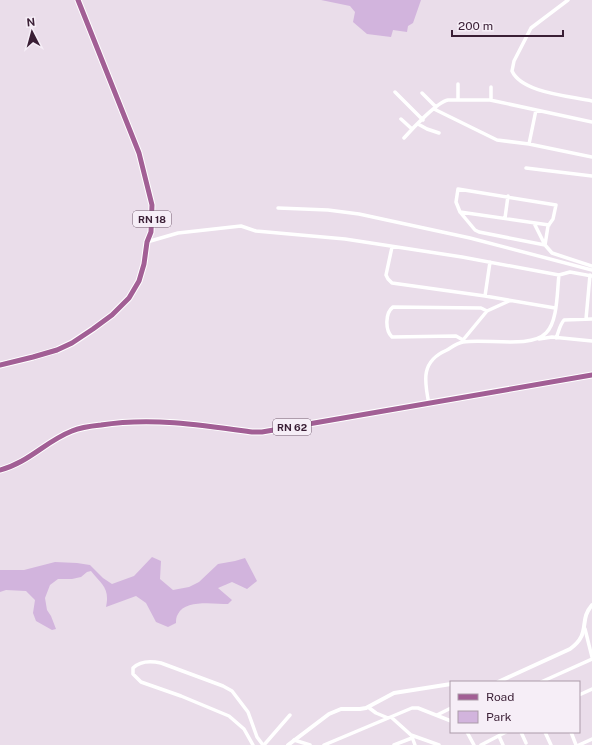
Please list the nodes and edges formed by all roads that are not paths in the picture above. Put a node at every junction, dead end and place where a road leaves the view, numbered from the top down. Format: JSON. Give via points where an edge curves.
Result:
{"nodes":[{"id":1,"x":78,"y":0,"type":"edge"},
{"id":2,"x":568,"y":0,"type":"edge"},
{"id":3,"x":458,"y":84,"type":"dead end"},
{"id":4,"x":491,"y":87,"type":"dead end"},
{"id":5,"x":395,"y":92,"type":"dead end"},
{"id":6,"x":422,"y":93,"type":"dead end"},
{"id":7,"x":458,"y":100,"type":"junction"},
{"id":8,"x":491,"y":100,"type":"junction"},
{"id":9,"x":592,"y":101,"type":"edge"},
{"id":10,"x":435,"y":108,"type":"junction"},
{"id":11,"x":536,"y":110,"type":"junction"},
{"id":12,"x":401,"y":119,"type":"dead end"},
{"id":13,"x":423,"y":120,"type":"junction"},
{"id":14,"x":592,"y":122,"type":"edge"},
{"id":15,"x":418,"y":124,"type":"junction"},
{"id":16,"x":412,"y":129,"type":"junction"},
{"id":17,"x":439,"y":133,"type":"dead end"},
{"id":18,"x":404,"y":138,"type":"dead end"},
{"id":19,"x":529,"y":144,"type":"junction"},
{"id":20,"x":592,"y":157,"type":"edge"},
{"id":21,"x":526,"y":168,"type":"dead end"},
{"id":22,"x":592,"y":176,"type":"edge"},
{"id":23,"x":508,"y":196,"type":"junction"},
{"id":24,"x":278,"y":208,"type":"dead end"},
{"id":25,"x":460,"y":212,"type":"junction"},
{"id":26,"x":505,"y":218,"type":"junction"},
{"id":27,"x":534,"y":223,"type":"junction"},
{"id":28,"x":549,"y":224,"type":"junction"},
{"id":29,"x":147,"y":242,"type":"junction"},
{"id":30,"x":545,"y":245,"type":"junction"},
{"id":31,"x":392,"y":247,"type":"junction"},
{"id":32,"x":490,"y":262,"type":"junction"},
{"id":33,"x":592,"y":266,"type":"edge"},
{"id":34,"x":592,"y":270,"type":"edge"},
{"id":35,"x":559,"y":275,"type":"junction"},
{"id":36,"x":591,"y":275,"type":"edge"},
{"id":37,"x":590,"y":295,"type":"edge"},
{"id":38,"x":485,"y":296,"type":"junction"},
{"id":39,"x":509,"y":301,"type":"junction"},
{"id":40,"x":555,"y":308,"type":"junction"},
{"id":41,"x":487,"y":310,"type":"junction"},
{"id":42,"x":586,"y":319,"type":"junction"},
{"id":43,"x":592,"y":319,"type":"edge"},
{"id":44,"x":556,"y":338,"type":"junction"},
{"id":45,"x":538,"y":339,"type":"junction"},
{"id":46,"x":462,"y":341,"type":"junction"},
{"id":47,"x":592,"y":341,"type":"edge"},
{"id":48,"x":0,"y":365,"type":"edge"},
{"id":49,"x":592,"y":376,"type":"edge"},
{"id":50,"x":429,"y":404,"type":"junction"},
{"id":51,"x":0,"y":470,"type":"edge"},
{"id":52,"x":592,"y":605,"type":"edge"},
{"id":53,"x":585,"y":629,"type":"junction"},
{"id":54,"x":592,"y":658,"type":"edge"},
{"id":55,"x":500,"y":681,"type":"edge"},
{"id":56,"x":543,"y":681,"type":"edge"},
{"id":57,"x":450,"y":684,"type":"edge"},
{"id":58,"x":592,"y":689,"type":"edge"},
{"id":59,"x":580,"y":695,"type":"edge"},
{"id":60,"x":368,"y":707,"type":"junction"},
{"id":61,"x":450,"y":708,"type":"edge"},
{"id":62,"x":290,"y":715,"type":"dead end"},
{"id":63,"x":437,"y":715,"type":"junction"},
{"id":64,"x":389,"y":718,"type":"junction"},
{"id":65,"x":450,"y":721,"type":"edge"},
{"id":66,"x":468,"y":733,"type":"edge"},
{"id":67,"x":504,"y":733,"type":"edge"},
{"id":68,"x":521,"y":733,"type":"edge"},
{"id":69,"x":545,"y":733,"type":"edge"},
{"id":70,"x":571,"y":733,"type":"edge"},
{"id":71,"x":412,"y":736,"type":"junction"},
{"id":72,"x":499,"y":736,"type":"junction"},
{"id":73,"x":592,"y":739,"type":"edge"},
{"id":74,"x":294,"y":740,"type":"junction"},
{"id":75,"x":526,"y":743,"type":"dead end"},
{"id":76,"x":433,"y":744,"type":"edge"},
{"id":77,"x":253,"y":745,"type":"edge"},
{"id":78,"x":263,"y":745,"type":"edge"},
{"id":79,"x":288,"y":745,"type":"edge"},
{"id":80,"x":310,"y":745,"type":"edge"},
{"id":81,"x":324,"y":745,"type":"edge"},
{"id":82,"x":394,"y":745,"type":"edge"},
{"id":83,"x":415,"y":745,"type":"edge"},
{"id":84,"x":439,"y":745,"type":"edge"},
{"id":85,"x":474,"y":745,"type":"edge"},
{"id":86,"x":481,"y":745,"type":"edge"},
{"id":87,"x":503,"y":745,"type":"edge"},
{"id":88,"x":551,"y":745,"type":"edge"},
{"id":89,"x":576,"y":745,"type":"edge"},
{"id":90,"x":579,"y":745,"type":"edge"}],
"edges":[{"from":1,"to":29,"type":"main road","number":"RN 18","via":[[139,153],[152,205],[151,232]]},
{"from":2,"to":9,"type":"street","via":[[531,28],[514,61],[512,71],[534,88]]},
{"from":3,"to":7,"type":"street"},
{"from":4,"to":8,"type":"street"},
{"from":5,"to":13,"type":"street"},
{"from":6,"to":10,"type":"street"},
{"from":7,"to":8,"type":"street"},
{"from":7,"to":10,"type":"street","via":[[445,101]]},
{"from":8,"to":11,"type":"street"},
{"from":10,"to":13,"type":"street"},
{"from":10,"to":19,"type":"street","via":[[493,138]]},
{"from":11,"to":14,"type":"street"},
{"from":11,"to":19,"type":"street"},
{"from":12,"to":16,"type":"street"},
{"from":13,"to":15,"type":"street"},
{"from":15,"to":16,"type":"street"},
{"from":15,"to":17,"type":"street"},
{"from":16,"to":18,"type":"street"},
{"from":19,"to":20,"type":"street"},
{"from":21,"to":22,"type":"street"},
{"from":23,"to":25,"type":"street","via":[[458,189],[456,202]]},
{"from":23,"to":26,"type":"street"},
{"from":23,"to":28,"type":"street","via":[[556,205],[553,219]]},
{"from":24,"to":34,"type":"street","via":[[359,214],[470,238]]},
{"from":25,"to":26,"type":"street"},
{"from":25,"to":30,"type":"street","via":[[479,232]]},
{"from":26,"to":27,"type":"street"},
{"from":27,"to":28,"type":"street"},
{"from":27,"to":30,"type":"street"},
{"from":28,"to":30,"type":"street"},
{"from":29,"to":31,"type":"street","via":[[178,233],[241,226],[256,231],[339,238]]},
{"from":29,"to":48,"type":"main road","number":"RN 18","via":[[139,281],[129,298],[112,315],[88,333],[57,350]]},
{"from":30,"to":33,"type":"street","via":[[552,253]]},
{"from":31,"to":32,"type":"street"},
{"from":31,"to":38,"type":"street","via":[[386,275],[392,283]]},
{"from":32,"to":35,"type":"street"},
{"from":32,"to":38,"type":"street"},
{"from":35,"to":36,"type":"street","via":[[570,272]]},
{"from":35,"to":40,"type":"street"},
{"from":36,"to":37,"type":"street"},
{"from":37,"to":42,"type":"street"},
{"from":38,"to":39,"type":"street"},
{"from":39,"to":40,"type":"street"},
{"from":39,"to":41,"type":"street"},
{"from":40,"to":45,"type":"street","via":[[550,328]]},
{"from":41,"to":46,"type":"street"},
{"from":41,"to":46,"type":"street","via":[[393,307],[389,310],[388,331],[392,336],[456,336]]},
{"from":42,"to":43,"type":"street"},
{"from":42,"to":44,"type":"street","via":[[564,320]]},
{"from":44,"to":45,"type":"street"},
{"from":44,"to":47,"type":"street"},
{"from":45,"to":46,"type":"street","via":[[523,342]]},
{"from":46,"to":50,"type":"street","via":[[437,354],[429,363],[425,382]]},
{"from":49,"to":50,"type":"main road","number":"RN 62"},
{"from":50,"to":51,"type":"main road","number":"RN 62","via":[[262,432],[181,423],[119,422],[87,427],[59,436],[27,459]]},
{"from":52,"to":53,"type":"street","via":[[588,609]]},
{"from":53,"to":54,"type":"street"},
{"from":53,"to":55,"type":"street","via":[[578,644],[570,649]]},
{"from":54,"to":56,"type":"street"},
{"from":57,"to":60,"type":"street","via":[[394,693]]},
{"from":58,"to":59,"type":"street"},
{"from":60,"to":64,"type":"street"},
{"from":60,"to":74,"type":"street","via":[[335,710]]},
{"from":61,"to":63,"type":"street"},
{"from":62,"to":78,"type":"street"},
{"from":63,"to":64,"type":"street","via":[[415,708]]},
{"from":63,"to":65,"type":"street"},
{"from":64,"to":71,"type":"street"},
{"from":64,"to":81,"type":"street"},
{"from":66,"to":85,"type":"street"},
{"from":67,"to":72,"type":"street"},
{"from":68,"to":75,"type":"street"},
{"from":69,"to":88,"type":"street"},
{"from":70,"to":89,"type":"street"},
{"from":71,"to":76,"type":"street"},
{"from":71,"to":82,"type":"street"},
{"from":71,"to":83,"type":"street"},
{"from":72,"to":86,"type":"street"},
{"from":72,"to":87,"type":"street"},
{"from":73,"to":90,"type":"street"},
{"from":74,"to":79,"type":"street"},
{"from":74,"to":80,"type":"street"},
{"from":76,"to":84,"type":"street"},
{"from":77,"to":78,"type":"street","via":[[244,729],[228,716],[141,682],[135,677],[133,668],[141,663],[161,663],[228,688],[244,706]]}]}
